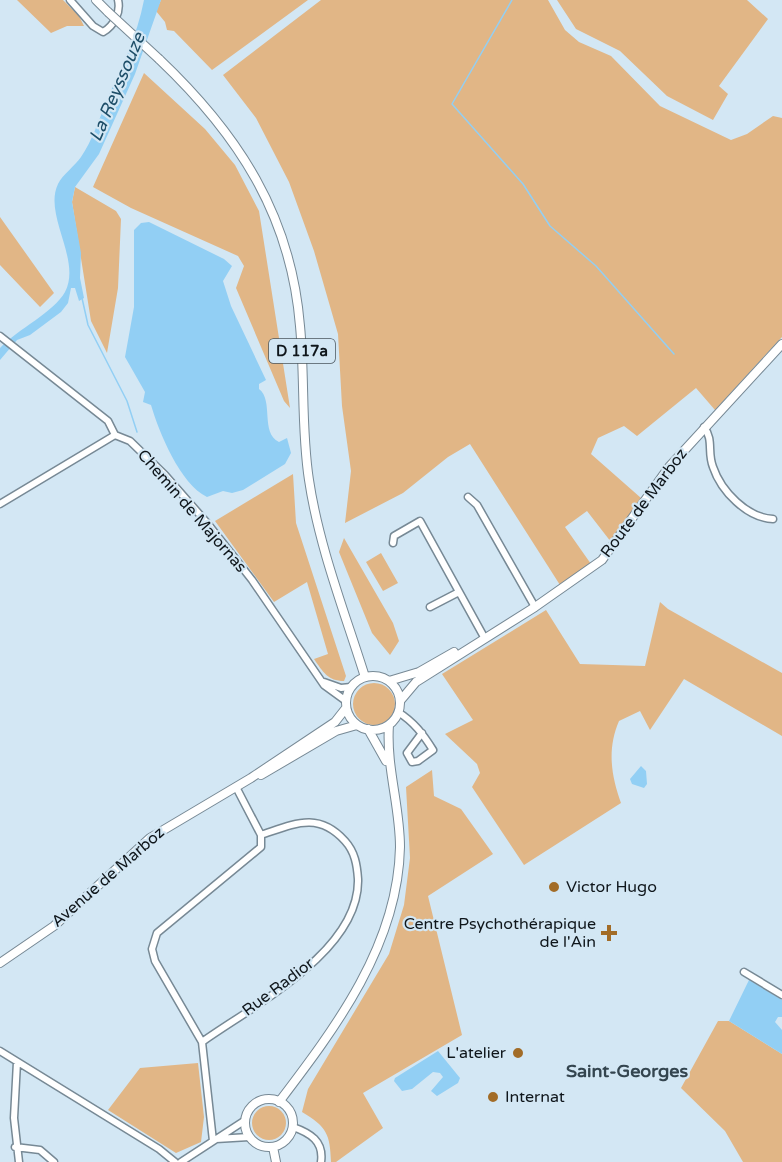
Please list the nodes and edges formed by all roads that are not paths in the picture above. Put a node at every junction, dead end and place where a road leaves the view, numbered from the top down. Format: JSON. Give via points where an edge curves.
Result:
{"nodes":[{"id":1,"x":70,"y":0,"type":"edge"},
{"id":2,"x":96,"y":0,"type":"edge"},
{"id":3,"x":118,"y":0,"type":"edge"},
{"id":4,"x":1,"y":336,"type":"edge"},
{"id":5,"x":782,"y":344,"type":"edge"},
{"id":6,"x":704,"y":427,"type":"junction"},
{"id":7,"x":115,"y":435,"type":"junction"},
{"id":8,"x":468,"y":497,"type":"dead end"},
{"id":9,"x":0,"y":504,"type":"edge"},
{"id":10,"x":773,"y":519,"type":"dead end"},
{"id":11,"x":393,"y":543,"type":"dead end"},
{"id":12,"x":459,"y":592,"type":"junction"},
{"id":13,"x":430,"y":607,"type":"dead end"},
{"id":14,"x":535,"y":607,"type":"junction"},
{"id":15,"x":484,"y":637,"type":"junction"},
{"id":16,"x":365,"y":677,"type":"junction"},
{"id":17,"x":319,"y":678,"type":"junction"},
{"id":18,"x":389,"y":681,"type":"junction"},
{"id":19,"x":351,"y":687,"type":"junction"},
{"id":20,"x":400,"y":701,"type":"junction"},
{"id":21,"x":346,"y":705,"type":"junction"},
{"id":22,"x":398,"y":712,"type":"junction"},
{"id":23,"x":357,"y":725,"type":"junction"},
{"id":24,"x":389,"y":725,"type":"junction"},
{"id":25,"x":368,"y":729,"type":"junction"},
{"id":26,"x":422,"y":733,"type":"junction"},
{"id":27,"x":390,"y":771,"type":"junction"},
{"id":28,"x":251,"y":778,"type":"junction"},
{"id":29,"x":236,"y":787,"type":"junction"},
{"id":30,"x":261,"y":835,"type":"junction"},
{"id":31,"x":0,"y":963,"type":"edge"},
{"id":32,"x":744,"y":972,"type":"dead end"},
{"id":33,"x":782,"y":995,"type":"edge"},
{"id":34,"x":202,"y":1042,"type":"junction"},
{"id":35,"x":0,"y":1051,"type":"edge"},
{"id":36,"x":17,"y":1062,"type":"junction"},
{"id":37,"x":279,"y":1102,"type":"junction"},
{"id":38,"x":244,"y":1121,"type":"junction"},
{"id":39,"x":292,"y":1127,"type":"junction"},
{"id":40,"x":249,"y":1137,"type":"junction"},
{"id":41,"x":214,"y":1140,"type":"junction"},
{"id":42,"x":15,"y":1147,"type":"junction"},
{"id":43,"x":273,"y":1147,"type":"junction"},
{"id":44,"x":170,"y":1161,"type":"edge"},
{"id":45,"x":19,"y":1162,"type":"edge"},
{"id":46,"x":54,"y":1162,"type":"edge"},
{"id":47,"x":181,"y":1162,"type":"edge"},
{"id":48,"x":276,"y":1162,"type":"edge"},
{"id":49,"x":321,"y":1162,"type":"edge"}],
"edges":[{"from":1,"to":3,"type":"street","via":[[103,32],[111,27]]},
{"from":2,"to":16,"type":"main road","number":"D 117a","bridge":true,"via":[[194,93],[234,141],[265,194],[283,241],[301,326],[309,481],[319,528]]},
{"from":4,"to":7,"type":"street","name":"Chemin de Majornas","via":[[108,421]]},
{"from":5,"to":6,"type":"main road","name":"Route de Marboz"},
{"from":6,"to":10,"type":"street","via":[[712,442],[712,466],[726,490],[752,514]]},
{"from":6,"to":14,"type":"main road","name":"Route de Marboz","via":[[602,560]]},
{"from":7,"to":9,"type":"street"},
{"from":7,"to":17,"type":"street","name":"Chemin de Majornas","via":[[130,441],[148,458],[214,532]]},
{"from":8,"to":14,"type":"street","via":[[477,505]]},
{"from":11,"to":12,"type":"street","via":[[394,536],[420,521]]},
{"from":12,"to":13,"type":"street"},
{"from":12,"to":15,"type":"street"},
{"from":14,"to":15,"type":"main road","name":"Route de Marboz"},
{"from":15,"to":18,"type":"main road","name":"Route de Marboz","via":[[418,672]]},
{"from":15,"to":20,"type":"main road","name":"Route de Marboz","via":[[416,682]]},
{"from":16,"to":18,"type":"main road","via":[[378,676]]},
{"from":16,"to":19,"type":"main road"},
{"from":17,"to":19,"type":"street","via":[[334,687]]},
{"from":17,"to":21,"type":"street","name":"Chemin de Majornas"},
{"from":18,"to":20,"type":"main road"},
{"from":19,"to":21,"type":"main road"},
{"from":20,"to":22,"type":"main road"},
{"from":21,"to":23,"type":"main road"},
{"from":21,"to":28,"type":"main road","name":"Avenue de Marboz","via":[[335,722]]},
{"from":22,"to":24,"type":"main road"},
{"from":22,"to":26,"type":"street","via":[[414,722]]},
{"from":23,"to":25,"type":"main road"},
{"from":23,"to":28,"type":"main road","name":"Avenue de Marboz","via":[[336,731]]},
{"from":24,"to":25,"type":"main road"},
{"from":24,"to":27,"type":"main road"},
{"from":25,"to":27,"type":"main road"},
{"from":26,"to":26,"type":"street","via":[[433,750],[412,762],[407,753]]},
{"from":27,"to":37,"type":"main road","via":[[400,848],[384,932],[367,973]]},
{"from":28,"to":29,"type":"main road","name":"Avenue de Marboz"},
{"from":29,"to":30,"type":"street"},
{"from":29,"to":31,"type":"main road","name":"Avenue de Marboz","via":[[150,837],[54,926]]},
{"from":30,"to":34,"type":"street","via":[[261,847],[157,933],[153,941],[155,961]]},
{"from":30,"to":34,"type":"street","name":"Rue Radior","via":[[300,822],[318,822],[334,830],[349,846],[357,864],[358,890],[337,938],[329,946],[305,969]]},
{"from":32,"to":33,"type":"street"},
{"from":34,"to":41,"type":"street"},
{"from":35,"to":36,"type":"street"},
{"from":36,"to":42,"type":"street"},
{"from":36,"to":44,"type":"street"},
{"from":37,"to":38,"type":"main road","via":[[257,1102]]},
{"from":37,"to":39,"type":"main road","via":[[290,1112]]},
{"from":38,"to":40,"type":"main road"},
{"from":38,"to":41,"type":"street"},
{"from":39,"to":43,"type":"main road","via":[[286,1140]]},
{"from":39,"to":49,"type":"street","via":[[306,1131],[317,1141]]},
{"from":40,"to":41,"type":"street"},
{"from":40,"to":43,"type":"main road","via":[[260,1146]]},
{"from":41,"to":47,"type":"street"},
{"from":42,"to":45,"type":"street"},
{"from":42,"to":46,"type":"street","via":[[40,1150]]},
{"from":43,"to":48,"type":"main road"}]}
